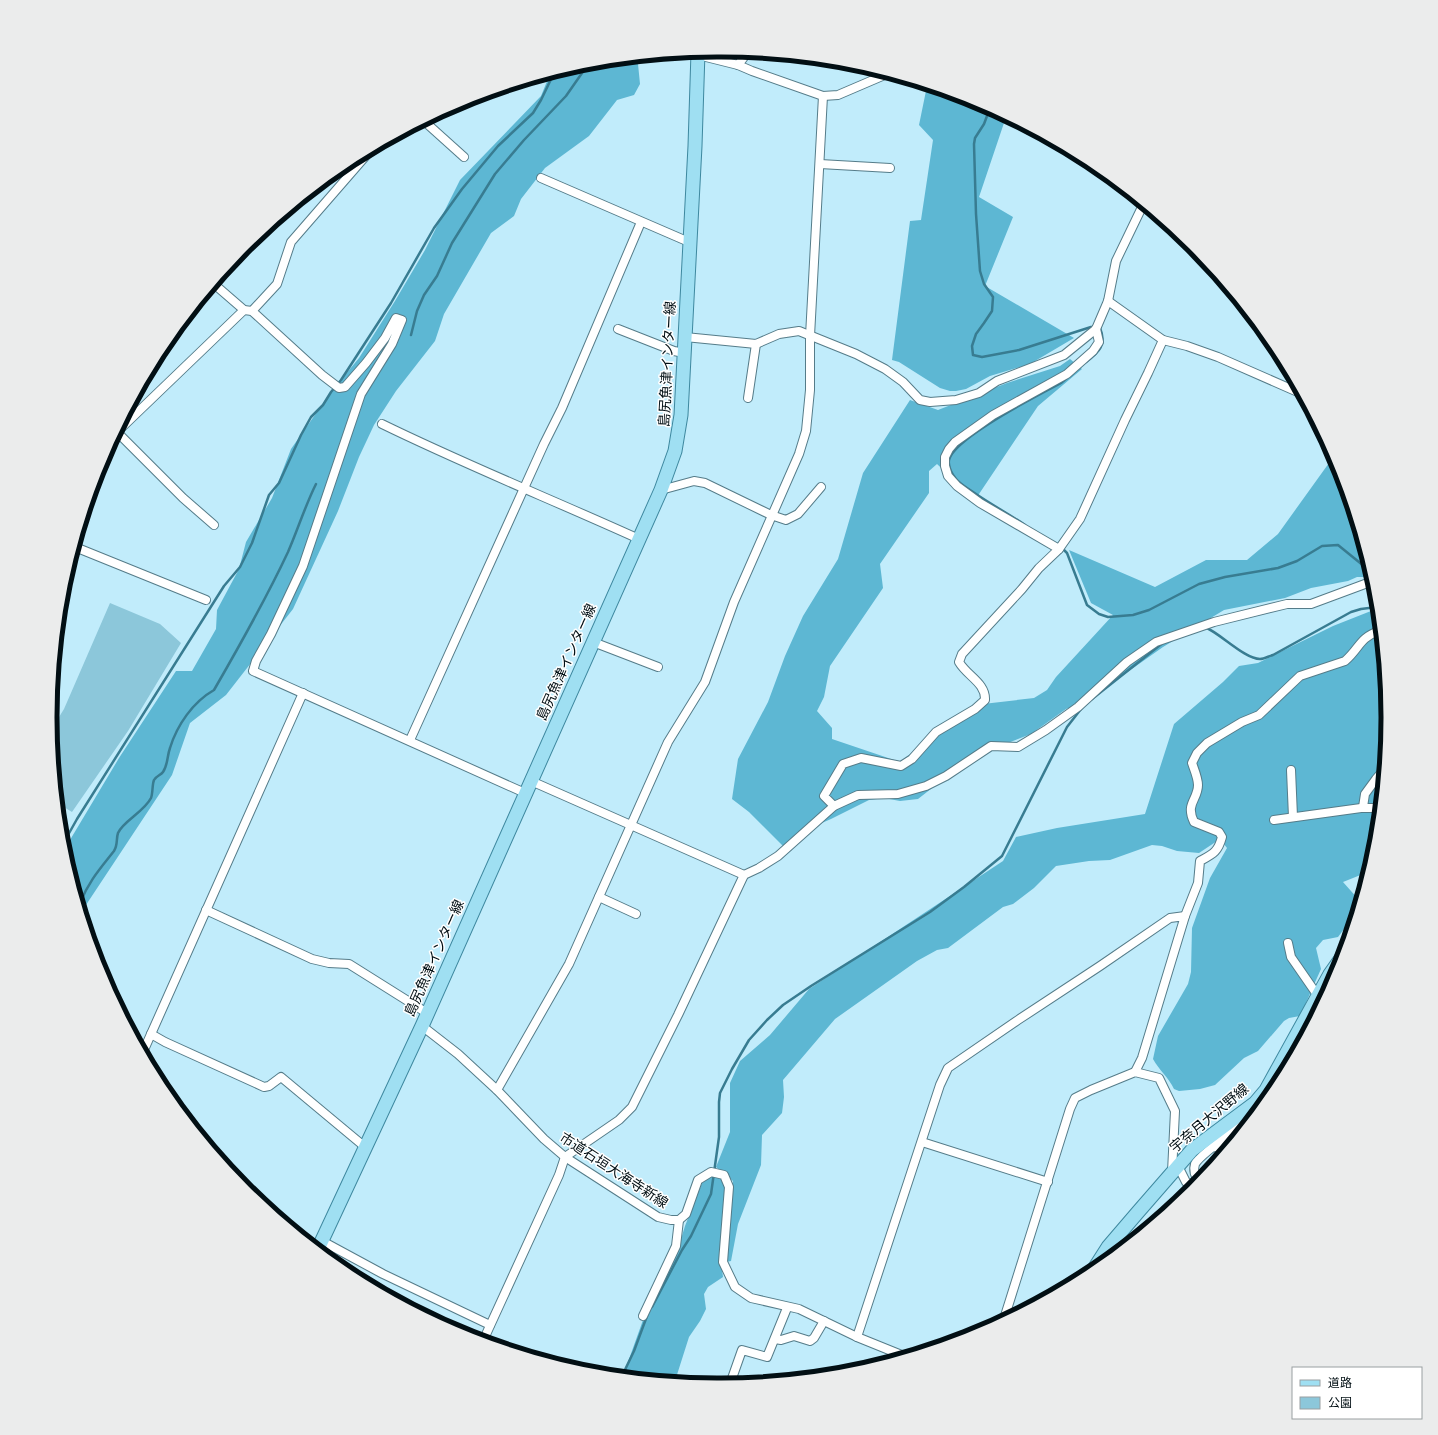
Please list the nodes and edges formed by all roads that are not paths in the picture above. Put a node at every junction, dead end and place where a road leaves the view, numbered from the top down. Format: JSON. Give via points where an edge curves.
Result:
{"nodes":[{"id":1,"x":698,"y":57,"type":"edge"},
{"id":2,"x":712,"y":57,"type":"edge"},
{"id":3,"x":744,"y":58,"type":"edge"},
{"id":4,"x":738,"y":65,"type":"junction"},
{"id":5,"x":880,"y":77,"type":"edge"},
{"id":6,"x":824,"y":96,"type":"junction"},
{"id":7,"x":427,"y":124,"type":"edge"},
{"id":8,"x":464,"y":157,"type":"dead end"},
{"id":9,"x":361,"y":162,"type":"edge"},
{"id":10,"x":820,"y":164,"type":"junction"},
{"id":11,"x":890,"y":168,"type":"dead end"},
{"id":12,"x":541,"y":178,"type":"dead end"},
{"id":13,"x":1141,"y":209,"type":"edge"},
{"id":14,"x":641,"y":222,"type":"junction"},
{"id":15,"x":689,"y":242,"type":"junction"},
{"id":16,"x":217,"y":287,"type":"edge"},
{"id":17,"x":1108,"y":302,"type":"junction"},
{"id":18,"x":244,"y":310,"type":"junction"},
{"id":19,"x":252,"y":311,"type":"junction"},
{"id":20,"x":618,"y":329,"type":"dead end"},
{"id":21,"x":1096,"y":329,"type":"junction"},
{"id":22,"x":810,"y":336,"type":"junction"},
{"id":23,"x":685,"y":337,"type":"junction"},
{"id":24,"x":1163,"y":340,"type":"junction"},
{"id":25,"x":756,"y":344,"type":"junction"},
{"id":26,"x":684,"y":353,"type":"junction"},
{"id":27,"x":1295,"y":391,"type":"edge"},
{"id":28,"x":748,"y":398,"type":"dead end"},
{"id":29,"x":382,"y":424,"type":"dead end"},
{"id":30,"x":125,"y":425,"type":"edge"},
{"id":31,"x":120,"y":436,"type":"edge"},
{"id":32,"x":821,"y":487,"type":"dead end"},
{"id":33,"x":524,"y":488,"type":"junction"},
{"id":34,"x":661,"y":490,"type":"junction"},
{"id":35,"x":771,"y":515,"type":"junction"},
{"id":36,"x":214,"y":525,"type":"dead end"},
{"id":37,"x":638,"y":540,"type":"junction"},
{"id":38,"x":80,"y":549,"type":"edge"},
{"id":39,"x":1060,"y":549,"type":"junction"},
{"id":40,"x":1367,"y":583,"type":"edge"},
{"id":41,"x":206,"y":600,"type":"dead end"},
{"id":42,"x":1375,"y":633,"type":"edge"},
{"id":43,"x":593,"y":642,"type":"junction"},
{"id":44,"x":658,"y":667,"type":"dead end"},
{"id":45,"x":303,"y":693,"type":"junction"},
{"id":46,"x":410,"y":740,"type":"junction"},
{"id":47,"x":1291,"y":770,"type":"dead end"},
{"id":48,"x":1378,"y":776,"type":"edge"},
{"id":49,"x":531,"y":780,"type":"junction"},
{"id":50,"x":525,"y":793,"type":"junction"},
{"id":51,"x":834,"y":806,"type":"junction"},
{"id":52,"x":1363,"y":808,"type":"junction"},
{"id":53,"x":1374,"y":808,"type":"edge"},
{"id":54,"x":1293,"y":817,"type":"junction"},
{"id":55,"x":1274,"y":820,"type":"dead end"},
{"id":56,"x":630,"y":825,"type":"junction"},
{"id":57,"x":744,"y":875,"type":"junction"},
{"id":58,"x":599,"y":897,"type":"junction"},
{"id":59,"x":206,"y":910,"type":"junction"},
{"id":60,"x":636,"y":914,"type":"dead end"},
{"id":61,"x":1185,"y":916,"type":"junction"},
{"id":62,"x":1288,"y":943,"type":"dead end"},
{"id":63,"x":1323,"y":988,"type":"edge"},
{"id":64,"x":1318,"y":996,"type":"junction"},
{"id":65,"x":427,"y":1013,"type":"junction"},
{"id":66,"x":422,"y":1026,"type":"junction"},
{"id":67,"x":151,"y":1034,"type":"junction"},
{"id":68,"x":145,"y":1048,"type":"edge"},
{"id":69,"x":1135,"y":1072,"type":"junction"},
{"id":70,"x":1267,"y":1089,"type":"edge"},
{"id":71,"x":497,"y":1090,"type":"junction"},
{"id":72,"x":1265,"y":1091,"type":"edge"},
{"id":73,"x":1239,"y":1128,"type":"edge"},
{"id":74,"x":922,"y":1142,"type":"junction"},
{"id":75,"x":365,"y":1147,"type":"junction"},
{"id":76,"x":1214,"y":1147,"type":"junction"},
{"id":77,"x":1220,"y":1150,"type":"edge"},
{"id":78,"x":565,"y":1157,"type":"junction"},
{"id":79,"x":1175,"y":1169,"type":"junction"},
{"id":80,"x":1194,"y":1170,"type":"junction"},
{"id":81,"x":1195,"y":1177,"type":"edge"},
{"id":82,"x":1048,"y":1182,"type":"junction"},
{"id":83,"x":1189,"y":1183,"type":"edge"},
{"id":84,"x":679,"y":1220,"type":"junction"},
{"id":85,"x":320,"y":1245,"type":"edge"},
{"id":86,"x":1102,"y":1257,"type":"edge"},
{"id":87,"x":788,"y":1308,"type":"junction"},
{"id":88,"x":1006,"y":1313,"type":"edge"},
{"id":89,"x":643,"y":1316,"type":"dead end"},
{"id":90,"x":824,"y":1321,"type":"junction"},
{"id":91,"x":490,"y":1325,"type":"junction"},
{"id":92,"x":485,"y":1336,"type":"edge"},
{"id":93,"x":857,"y":1337,"type":"junction"},
{"id":94,"x":775,"y":1339,"type":"junction"},
{"id":95,"x":897,"y":1353,"type":"edge"},
{"id":96,"x":732,"y":1378,"type":"edge"}],
"edges":[{"from":1,"to":15,"type":"main road","name":"島尻魚津インター線"},
{"from":2,"to":4,"type":"street"},
{"from":3,"to":4,"type":"street"},
{"from":4,"to":6,"type":"street"},
{"from":5,"to":6,"type":"street","via":[[838,95]]},
{"from":6,"to":10,"type":"street"},
{"from":7,"to":8,"type":"street"},
{"from":9,"to":19,"type":"street","via":[[291,242],[277,284]]},
{"from":10,"to":11,"type":"street"},
{"from":10,"to":22,"type":"street"},
{"from":12,"to":14,"type":"street"},
{"from":13,"to":17,"type":"street","via":[[1116,261]]},
{"from":14,"to":15,"type":"street"},
{"from":14,"to":33,"type":"street","via":[[562,408]]},
{"from":15,"to":23,"type":"main road","name":"島尻魚津インター線"},
{"from":16,"to":18,"type":"street"},
{"from":17,"to":21,"type":"street"},
{"from":17,"to":24,"type":"street"},
{"from":18,"to":19,"type":"street"},
{"from":18,"to":30,"type":"street"},
{"from":19,"to":45,"type":"street","via":[[339,388],[345,387],[366,363],[396,318],[402,320],[392,344],[361,394],[303,566],[253,671]]},
{"from":20,"to":26,"type":"street","via":[[674,352]]},
{"from":21,"to":22,"type":"street","via":[[1064,355],[997,381],[979,393],[956,400],[930,402],[920,400],[903,382],[885,369],[856,354]]},
{"from":21,"to":39,"type":"street","via":[[1099,342],[1093,351],[1067,374],[993,415],[955,442],[945,457],[948,476],[957,486],[980,503]]},
{"from":22,"to":25,"type":"street","via":[[799,331],[779,334]]},
{"from":22,"to":35,"type":"street","via":[[810,390],[806,431],[791,474]]},
{"from":23,"to":25,"type":"street"},
{"from":23,"to":26,"type":"main road","name":"島尻魚津インター線"},
{"from":24,"to":27,"type":"street","via":[[1218,357]]},
{"from":24,"to":39,"type":"street","via":[[1080,519]]},
{"from":25,"to":28,"type":"street"},
{"from":26,"to":34,"type":"main road","name":"島尻魚津インター線","via":[[678,437]]},
{"from":29,"to":33,"type":"street"},
{"from":31,"to":36,"type":"street"},
{"from":32,"to":35,"type":"street","via":[[792,518],[786,520]]},
{"from":33,"to":37,"type":"street"},
{"from":33,"to":46,"type":"street"},
{"from":34,"to":35,"type":"street","via":[[694,481],[705,483]]},
{"from":34,"to":37,"type":"main road","name":"島尻魚津インター線"},
{"from":35,"to":56,"type":"street","via":[[734,602],[706,682],[668,742]]},
{"from":37,"to":43,"type":"main road","name":"島尻魚津インター線"},
{"from":38,"to":41,"type":"street"},
{"from":39,"to":51,"type":"street","via":[[1039,568],[962,654],[959,662],[986,693],[985,700],[975,709],[936,732],[901,766],[861,758],[843,764],[824,796]]},
{"from":40,"to":51,"type":"street","via":[[1311,604],[1287,604],[1214,622],[1156,642],[1127,662],[1078,707],[1018,747],[991,746],[926,786],[898,794],[858,795]]},
{"from":42,"to":61,"type":"street","via":[[1364,639],[1345,661],[1300,676],[1259,715],[1242,722],[1206,744],[1197,753],[1192,763],[1198,785],[1191,803],[1191,815],[1194,822],[1219,832],[1222,837],[1219,848],[1200,861],[1198,883]]},
{"from":43,"to":44,"type":"street"},
{"from":43,"to":49,"type":"main road","name":"島尻魚津インター線"},
{"from":45,"to":46,"type":"street"},
{"from":45,"to":59,"type":"street"},
{"from":46,"to":50,"type":"street"},
{"from":47,"to":54,"type":"street"},
{"from":48,"to":52,"type":"street","via":[[1365,794]]},
{"from":49,"to":50,"type":"main road","name":"島尻魚津インター線"},
{"from":49,"to":56,"type":"street"},
{"from":50,"to":65,"type":"main road","name":"島尻魚津インター線"},
{"from":51,"to":57,"type":"street","via":[[778,856]]},
{"from":52,"to":53,"type":"street"},
{"from":52,"to":54,"type":"street"},
{"from":54,"to":55,"type":"street"},
{"from":56,"to":57,"type":"street"},
{"from":56,"to":58,"type":"street"},
{"from":57,"to":78,"type":"street","via":[[632,1107],[619,1120]]},
{"from":58,"to":60,"type":"street"},
{"from":58,"to":71,"type":"street","via":[[569,964]]},
{"from":59,"to":65,"type":"street","via":[[312,959],[349,964]]},
{"from":59,"to":67,"type":"street"},
{"from":61,"to":69,"type":"street","via":[[1142,1058]]},
{"from":61,"to":74,"type":"street","via":[[1170,918],[948,1068]]},
{"from":62,"to":64,"type":"street","via":[[1291,957]]},
{"from":63,"to":64,"type":"main road","name":"宇奈月大沢野線"},
{"from":64,"to":70,"type":"main road","name":"宇奈月大沢野線"},
{"from":65,"to":66,"type":"main road","name":"島尻魚津インター線"},
{"from":66,"to":71,"type":"street","name":"市道石垣大海寺新線","via":[[458,1054]]},
{"from":66,"to":75,"type":"main road","name":"島尻魚津インター線"},
{"from":67,"to":68,"type":"street"},
{"from":67,"to":75,"type":"street","via":[[264,1087],[281,1077]]},
{"from":69,"to":79,"type":"street","via":[[1159,1078],[1175,1111]]},
{"from":69,"to":82,"type":"street","via":[[1075,1098]]},
{"from":71,"to":78,"type":"street","name":"市道石垣大海寺新線"},
{"from":72,"to":79,"type":"main road","name":"宇奈月大沢野線","via":[[1255,1103],[1192,1150]]},
{"from":73,"to":76,"type":"street"},
{"from":74,"to":82,"type":"street"},
{"from":74,"to":93,"type":"street"},
{"from":75,"to":85,"type":"main road","name":"島尻魚津インター線"},
{"from":76,"to":77,"type":"street"},
{"from":76,"to":80,"type":"street","via":[[1200,1158]]},
{"from":78,"to":84,"type":"street","name":"市道石垣大海寺新線","via":[[658,1217]]},
{"from":78,"to":91,"type":"street"},
{"from":79,"to":80,"type":"street"},
{"from":79,"to":83,"type":"street"},
{"from":79,"to":86,"type":"main road","name":"宇奈月大沢野線"},
{"from":80,"to":81,"type":"street"},
{"from":82,"to":88,"type":"street"},
{"from":84,"to":87,"type":"street","name":"市道石垣大海寺新線","via":[[686,1214],[698,1180],[711,1172],[724,1175],[729,1187],[723,1262],[728,1275],[735,1287],[751,1298]]},
{"from":84,"to":89,"type":"street","via":[[676,1246]]},
{"from":85,"to":91,"type":"street"},
{"from":87,"to":90,"type":"street","name":"市道石垣大海寺新線","via":[[798,1309]]},
{"from":87,"to":94,"type":"street"},
{"from":90,"to":93,"type":"street","name":"市道石垣大海寺新線"},
{"from":90,"to":94,"type":"street","via":[[810,1341],[794,1336]]},
{"from":91,"to":92,"type":"street"},
{"from":93,"to":95,"type":"street","name":"市道石垣大海寺新線"},
{"from":94,"to":96,"type":"street","via":[[768,1357],[742,1350]]}]}
